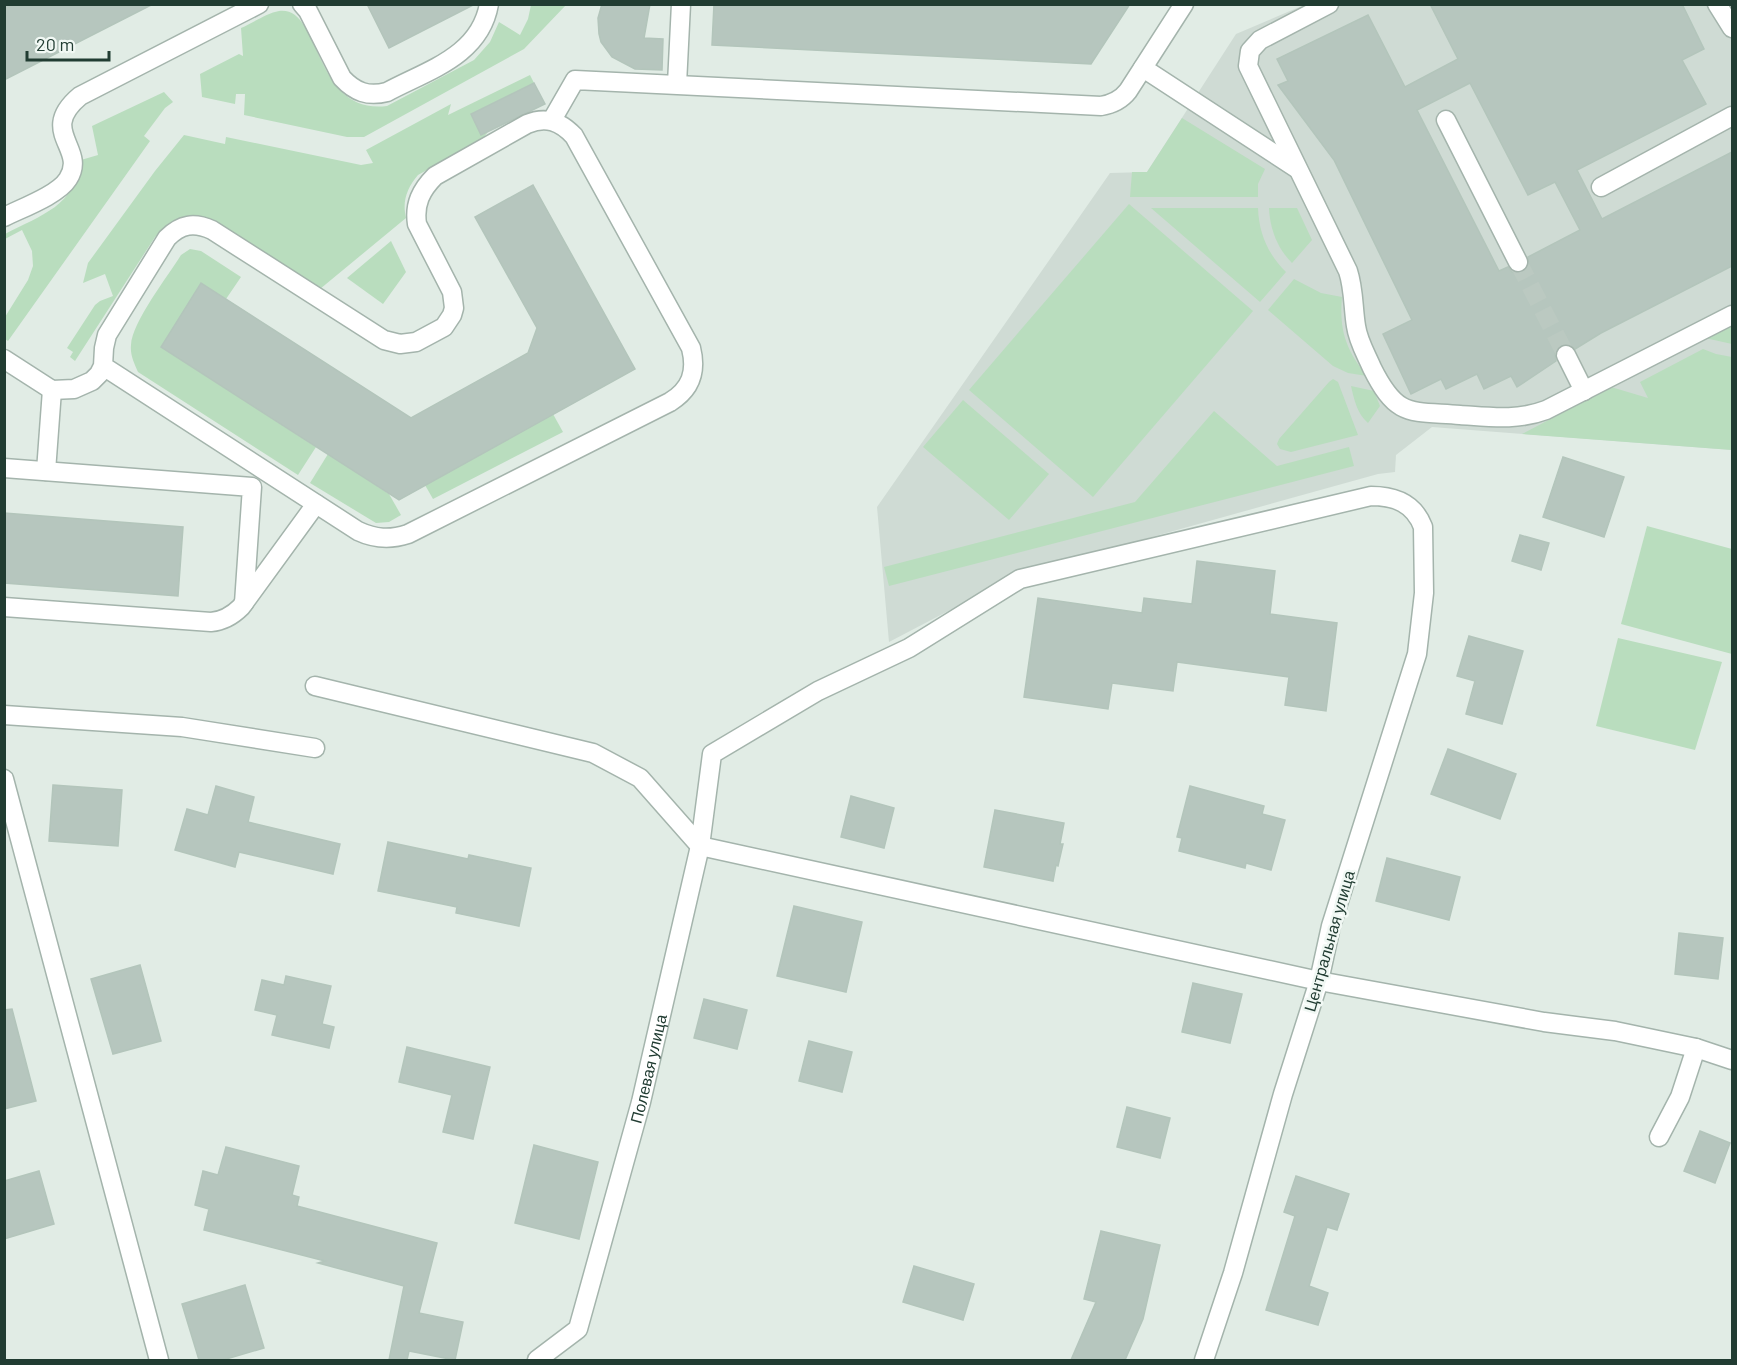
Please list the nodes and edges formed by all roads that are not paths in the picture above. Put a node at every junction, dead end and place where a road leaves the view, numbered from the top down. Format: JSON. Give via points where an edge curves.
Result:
{"nodes":[{"id":1,"x":259,"y":4,"type":"edge"},
{"id":2,"x":302,"y":4,"type":"edge"},
{"id":3,"x":489,"y":4,"type":"edge"},
{"id":4,"x":681,"y":4,"type":"edge"},
{"id":5,"x":1184,"y":4,"type":"edge"},
{"id":6,"x":1329,"y":4,"type":"edge"},
{"id":7,"x":1717,"y":4,"type":"edge"},
{"id":8,"x":1732,"y":27,"type":"edge"},
{"id":9,"x":1143,"y":68,"type":"junction"},
{"id":10,"x":677,"y":84,"type":"junction"},
{"id":11,"x":1732,"y":116,"type":"edge"},
{"id":12,"x":552,"y":120,"type":"junction"},
{"id":13,"x":1446,"y":120,"type":"dead end"},
{"id":14,"x":1298,"y":169,"type":"junction"},
{"id":15,"x":1601,"y":187,"type":"dead end"},
{"id":16,"x":4,"y":217,"type":"edge"},
{"id":17,"x":1518,"y":262,"type":"tunnel mouth"},
{"id":18,"x":1732,"y":315,"type":"edge"},
{"id":19,"x":1566,"y":355,"type":"tunnel mouth"},
{"id":20,"x":4,"y":359,"type":"edge"},
{"id":21,"x":103,"y":366,"type":"junction"},
{"id":22,"x":52,"y":390,"type":"junction"},
{"id":23,"x":1584,"y":391,"type":"junction"},
{"id":24,"x":254,"y":463,"type":"junction"},
{"id":25,"x":4,"y":468,"type":"edge"},
{"id":26,"x":46,"y":471,"type":"junction"},
{"id":27,"x":252,"y":487,"type":"junction"},
{"id":28,"x":316,"y":504,"type":"junction"},
{"id":29,"x":1419,"y":518,"type":"joint"},
{"id":30,"x":244,"y":603,"type":"junction"},
{"id":31,"x":4,"y":607,"type":"edge"},
{"id":32,"x":315,"y":686,"type":"dead end"},
{"id":33,"x":4,"y":715,"type":"edge"},
{"id":34,"x":315,"y":748,"type":"dead end"},
{"id":35,"x":4,"y":778,"type":"edge"},
{"id":36,"x":700,"y":846,"type":"junction"},
{"id":37,"x":1319,"y":981,"type":"junction"},
{"id":38,"x":1696,"y":1048,"type":"junction"},
{"id":39,"x":1732,"y":1060,"type":"edge"},
{"id":40,"x":1659,"y":1137,"type":"dead end"},
{"id":41,"x":159,"y":1360,"type":"edge"},
{"id":42,"x":537,"y":1360,"type":"edge"},
{"id":43,"x":1204,"y":1360,"type":"edge"}],
"edges":[{"from":1,"to":16,"type":"street","via":[[80,96],[70,105],[62,123],[62,135],[73,161],[68,180],[59,189]]},
{"from":2,"to":3,"type":"street","via":[[342,78],[357,91],[377,94],[471,45],[487,18]]},
{"from":4,"to":10,"type":"street"},
{"from":5,"to":9,"type":"street"},
{"from":6,"to":14,"type":"street","via":[[1260,40],[1248,57],[1248,66]]},
{"from":7,"to":8,"type":"street"},
{"from":9,"to":10,"type":"street","via":[[1123,97],[1101,106]]},
{"from":9,"to":14,"type":"street"},
{"from":10,"to":12,"type":"street","via":[[575,80]]},
{"from":11,"to":15,"type":"street"},
{"from":12,"to":21,"type":"street","via":[[527,124],[435,176],[420,195],[417,224],[454,300],[452,315],[444,327],[416,342],[388,342],[212,230],[192,224],[167,238],[107,335]]},
{"from":12,"to":28,"type":"street","via":[[574,136],[692,348],[694,370],[686,389],[670,402],[408,534],[368,536]]},
{"from":13,"to":17,"type":"street"},
{"from":14,"to":23,"type":"street","via":[[1350,277],[1362,347],[1382,387],[1397,405],[1413,411],[1510,419],[1538,413]]},
{"from":18,"to":23,"type":"street"},
{"from":19,"to":23,"type":"street"},
{"from":20,"to":22,"type":"street"},
{"from":21,"to":22,"type":"street","via":[[92,381],[82,386]]},
{"from":21,"to":24,"type":"street"},
{"from":22,"to":26,"type":"street"},
{"from":24,"to":27,"type":"street"},
{"from":24,"to":28,"type":"street"},
{"from":25,"to":26,"type":"street"},
{"from":26,"to":27,"type":"street"},
{"from":27,"to":30,"type":"street"},
{"from":28,"to":30,"type":"street"},
{"from":29,"to":36,"type":"street","name":"Полевая улица","via":[[1403,502],[1371,496],[1020,579],[909,648],[818,691],[712,754]]},
{"from":29,"to":37,"type":"street","name":"Центральная улица","via":[[1424,593],[1417,654],[1331,926]]},
{"from":30,"to":31,"type":"street","via":[[228,618],[211,622]]},
{"from":32,"to":36,"type":"street","via":[[593,753],[640,778]]},
{"from":33,"to":34,"type":"street","via":[[182,727]]},
{"from":35,"to":41,"type":"street"},
{"from":36,"to":37,"type":"street"},
{"from":36,"to":42,"type":"street","name":"Полевая улица","via":[[641,1102],[578,1329]]},
{"from":37,"to":38,"type":"street"},
{"from":37,"to":43,"type":"street","name":"Центральная улица"},
{"from":38,"to":39,"type":"street"},
{"from":38,"to":40,"type":"street","via":[[1680,1097]]}]}
